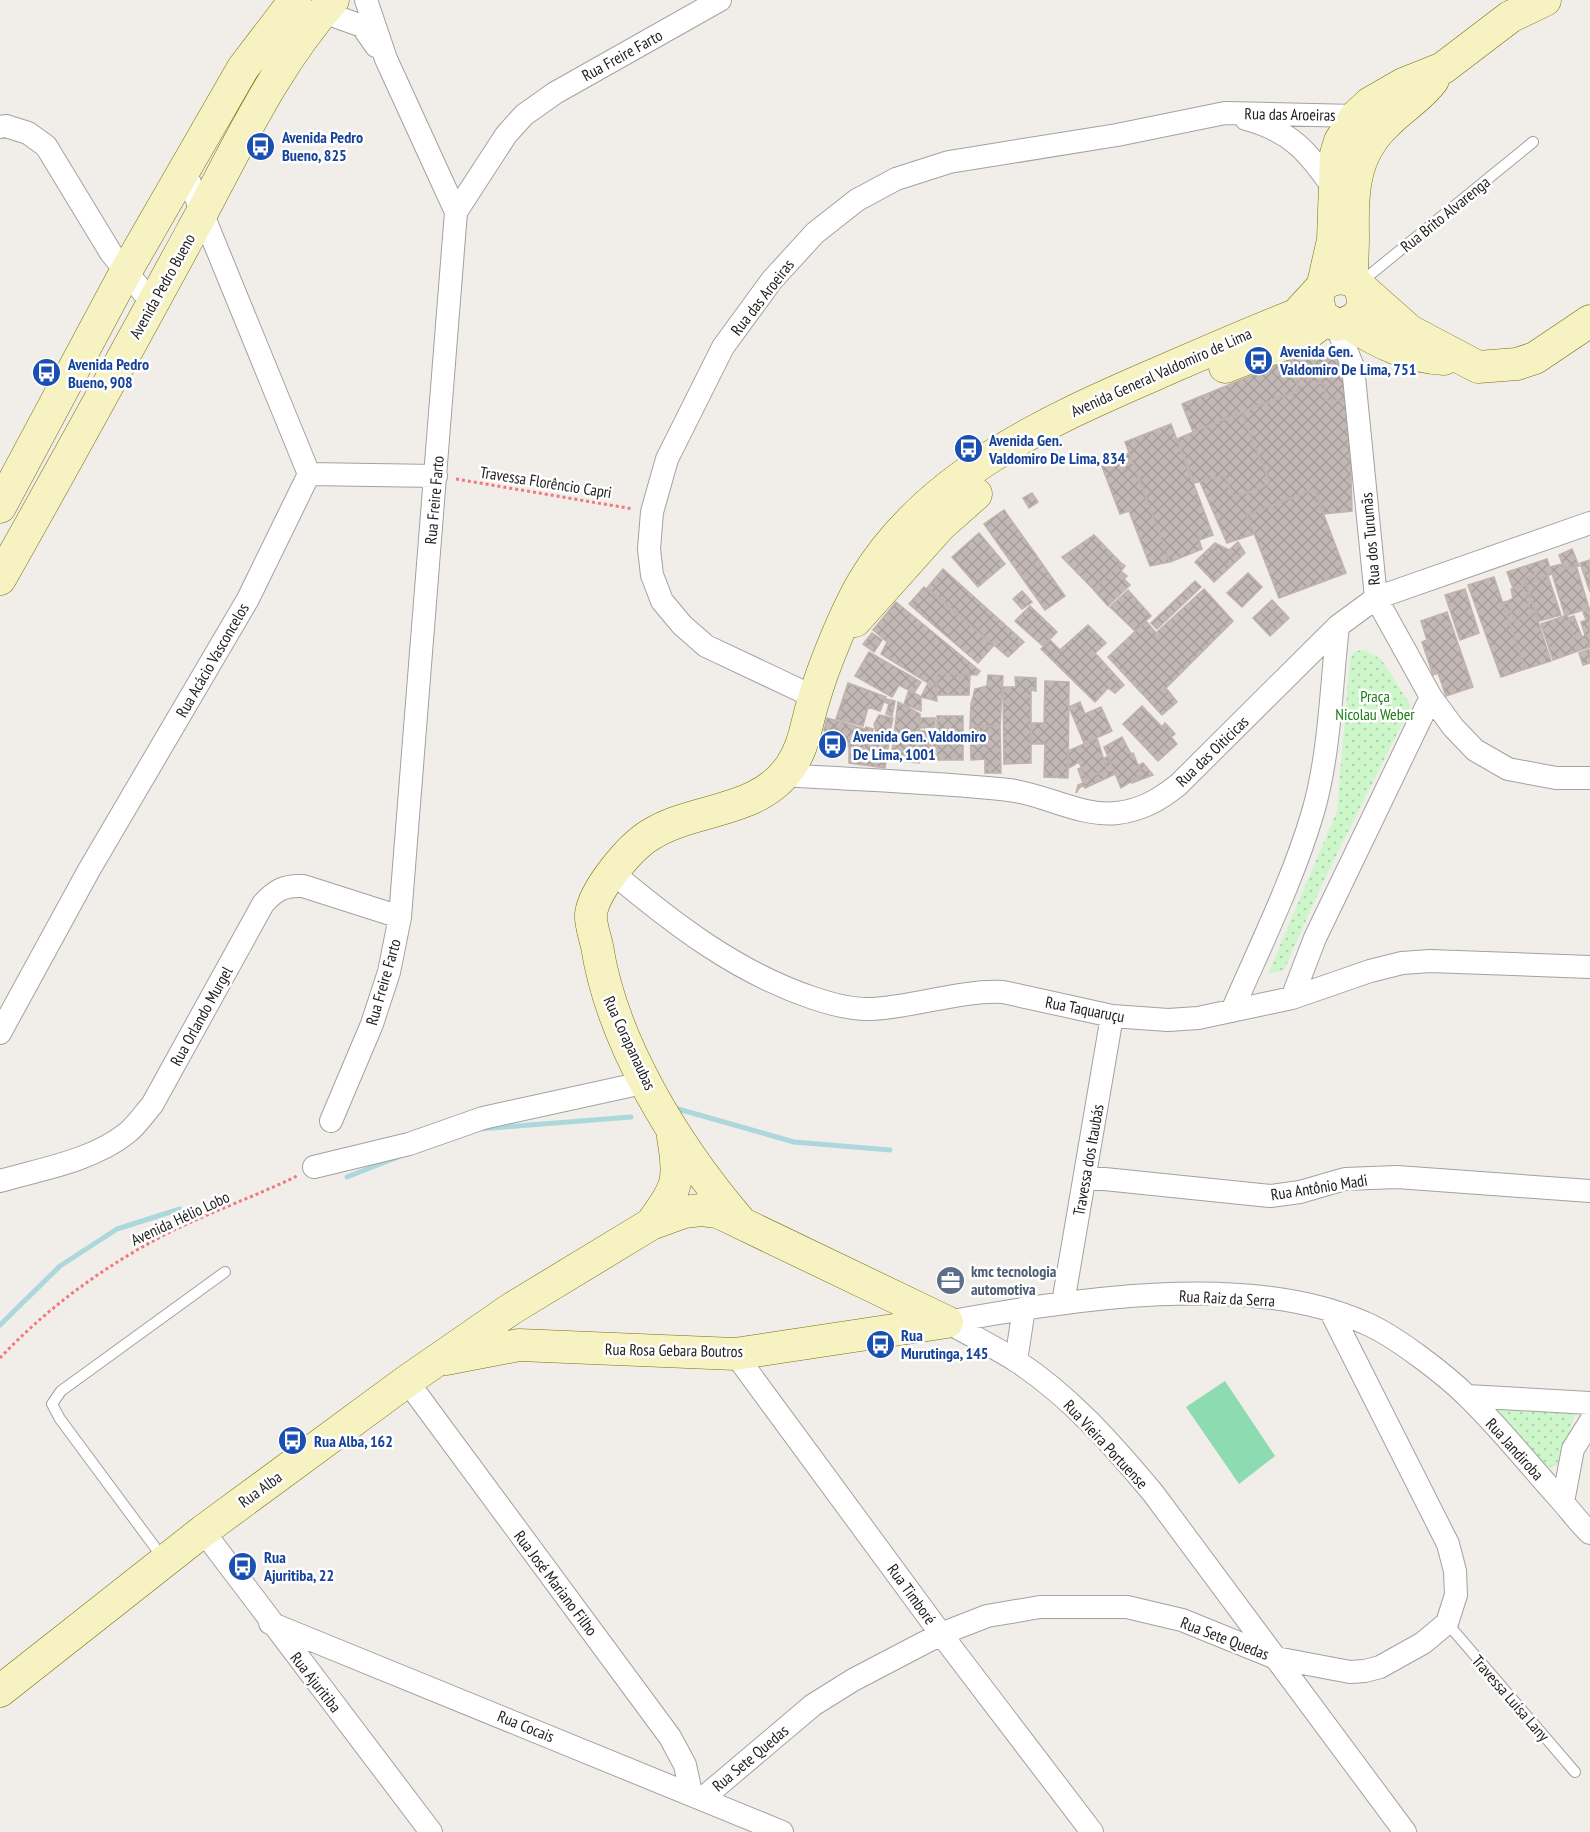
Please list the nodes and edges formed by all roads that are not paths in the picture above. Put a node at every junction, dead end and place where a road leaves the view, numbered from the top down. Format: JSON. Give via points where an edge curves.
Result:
{"nodes":[{"id":1,"x":366,"y":0,"type":"edge"},
{"id":2,"x":720,"y":0,"type":"edge"},
{"id":3,"x":1545,"y":0,"type":"edge"},
{"id":4,"x":313,"y":3,"type":"edge"},
{"id":5,"x":386,"y":59,"type":"junction"},
{"id":6,"x":1443,"y":68,"type":"junction"},
{"id":7,"x":1224,"y":113,"type":"junction"},
{"id":8,"x":1356,"y":116,"type":"junction"},
{"id":9,"x":0,"y":127,"type":"edge"},
{"id":10,"x":1533,"y":142,"type":"dead end"},
{"id":11,"x":1364,"y":153,"type":"junction"},
{"id":12,"x":185,"y":171,"type":"junction"},
{"id":13,"x":1334,"y":188,"type":"junction"},
{"id":14,"x":202,"y":212,"type":"junction"},
{"id":15,"x":456,"y":212,"type":"junction"},
{"id":16,"x":181,"y":251,"type":"junction"},
{"id":17,"x":227,"y":271,"type":"junction"},
{"id":18,"x":125,"y":273,"type":"junction"},
{"id":19,"x":1340,"y":300,"type":"junction"},
{"id":20,"x":152,"y":303,"type":"junction"},
{"id":21,"x":1590,"y":321,"type":"edge"},
{"id":22,"x":309,"y":474,"type":"junction"},
{"id":23,"x":436,"y":476,"type":"junction"},
{"id":24,"x":0,"y":507,"type":"edge"},
{"id":25,"x":1590,"y":523,"type":"edge"},
{"id":26,"x":0,"y":579,"type":"edge"},
{"id":27,"x":1376,"y":598,"type":"junction"},
{"id":28,"x":1338,"y":626,"type":"junction"},
{"id":29,"x":1431,"y":697,"type":"junction"},
{"id":30,"x":814,"y":698,"type":"junction"},
{"id":31,"x":785,"y":775,"type":"junction"},
{"id":32,"x":1590,"y":778,"type":"edge"},
{"id":33,"x":613,"y":873,"type":"junction"},
{"id":34,"x":400,"y":917,"type":"junction"},
{"id":35,"x":1590,"y":967,"type":"edge"},
{"id":36,"x":1292,"y":998,"type":"junction"},
{"id":37,"x":10,"y":999,"type":"edge"},
{"id":38,"x":1232,"y":1011,"type":"junction"},
{"id":39,"x":1113,"y":1016,"type":"junction"},
{"id":40,"x":0,"y":1034,"type":"edge"},
{"id":41,"x":647,"y":1082,"type":"junction"},
{"id":42,"x":331,"y":1121,"type":"dead end"},
{"id":43,"x":671,"y":1130,"type":"junction"},
{"id":44,"x":314,"y":1167,"type":"road end"},
{"id":45,"x":1084,"y":1177,"type":"junction"},
{"id":46,"x":0,"y":1181,"type":"edge"},
{"id":47,"x":1590,"y":1191,"type":"edge"},
{"id":48,"x":739,"y":1220,"type":"junction"},
{"id":49,"x":651,"y":1224,"type":"junction"},
{"id":50,"x":225,"y":1272,"type":"dead end"},
{"id":51,"x":897,"y":1298,"type":"junction"},
{"id":52,"x":1064,"y":1303,"type":"junction"},
{"id":53,"x":1024,"y":1308,"type":"junction"},
{"id":54,"x":511,"y":1309,"type":"junction"},
{"id":55,"x":1330,"y":1310,"type":"junction"},
{"id":56,"x":947,"y":1322,"type":"junction"},
{"id":57,"x":903,"y":1329,"type":"junction"},
{"id":58,"x":519,"y":1345,"type":"junction"},
{"id":59,"x":735,"y":1354,"type":"junction"},
{"id":60,"x":437,"y":1361,"type":"junction"},
{"id":61,"x":1016,"y":1361,"type":"junction"},
{"id":62,"x":406,"y":1382,"type":"junction"},
{"id":63,"x":1467,"y":1396,"type":"junction"},
{"id":64,"x":1590,"y":1403,"type":"edge"},
{"id":65,"x":1590,"y":1422,"type":"edge"},
{"id":66,"x":1563,"y":1502,"type":"junction"},
{"id":67,"x":203,"y":1531,"type":"junction"},
{"id":68,"x":1589,"y":1533,"type":"edge"},
{"id":69,"x":165,"y":1560,"type":"junction"},
{"id":70,"x":270,"y":1623,"type":"junction"},
{"id":71,"x":1447,"y":1623,"type":"junction"},
{"id":72,"x":941,"y":1634,"type":"junction"},
{"id":73,"x":331,"y":1648,"type":"junction"},
{"id":74,"x":1276,"y":1658,"type":"junction"},
{"id":75,"x":317,"y":1685,"type":"junction"},
{"id":76,"x":0,"y":1691,"type":"edge"},
{"id":77,"x":1575,"y":1772,"type":"dead end"},
{"id":78,"x":705,"y":1799,"type":"junction"},
{"id":79,"x":432,"y":1832,"type":"edge"},
{"id":80,"x":744,"y":1832,"type":"edge"},
{"id":81,"x":782,"y":1832,"type":"edge"},
{"id":82,"x":1092,"y":1832,"type":"edge"},
{"id":83,"x":1404,"y":1832,"type":"edge"}],
"edges":[{"from":1,"to":5,"type":"street"},
{"from":2,"to":15,"type":"street","name":"Rua Freire Farto","via":[[555,93],[524,115],[506,135]]},
{"from":3,"to":6,"type":"street","via":[[1510,17]]},
{"from":4,"to":5,"type":"street","via":[[362,26]]},
{"from":4,"to":12,"type":"street","via":[[243,68]]},
{"from":4,"to":14,"type":"street","name":"Avenida Pedro Bueno"},
{"from":5,"to":15,"type":"street"},
{"from":6,"to":8,"type":"street","via":[[1403,84]]},
{"from":6,"to":11,"type":"street","via":[[1424,94],[1386,124]]},
{"from":7,"to":8,"type":"street","name":"Rua das Aroeiras"},
{"from":7,"to":13,"type":"street","name":"Rua das Aroeiras","via":[[1284,133],[1299,144]]},
{"from":7,"to":30,"type":"street","name":"Rua das Aroeiras","via":[[949,162],[896,179],[856,200],[815,233],[772,280],[723,347],[667,459],[652,512],[652,575],[662,601],[706,646]]},
{"from":8,"to":11,"type":"street","via":[[1365,131]]},
{"from":8,"to":13,"type":"street","via":[[1336,154]]},
{"from":9,"to":18,"type":"street","via":[[28,133],[46,146]]},
{"from":10,"to":19,"type":"lane","name":"Rua Brito Alvarenga"},
{"from":11,"to":19,"type":"street","via":[[1352,196]]},
{"from":12,"to":14,"type":"street"},
{"from":12,"to":18,"type":"street"},
{"from":13,"to":19,"type":"street","via":[[1333,240]]},
{"from":14,"to":16,"type":"street","name":"Avenida Pedro Bueno"},
{"from":14,"to":17,"type":"street"},
{"from":15,"to":23,"type":"street","name":"Rua Freire Farto"},
{"from":16,"to":17,"type":"street","via":[[204,252]]},
{"from":16,"to":20,"type":"street","name":"Avenida Pedro Bueno"},
{"from":17,"to":22,"type":"street"},
{"from":18,"to":20,"type":"street"},
{"from":18,"to":24,"type":"street"},
{"from":19,"to":21,"type":"street","via":[[1377,342],[1419,357],[1460,359],[1478,367],[1535,358]]},
{"from":19,"to":27,"type":"street","name":"Rua dos Turumãs","via":[[1353,367]]},
{"from":19,"to":30,"type":"street","name":"Avenida General Valdomiro de Lima","via":[[1070,411],[1012,442],[966,474],[891,543],[862,584]]},
{"from":20,"to":26,"type":"street","name":"Avenida Pedro Bueno"},
{"from":22,"to":23,"type":"street"},
{"from":22,"to":37,"type":"street","name":"Rua Acácio Vasconcelos","via":[[248,599]]},
{"from":23,"to":34,"type":"street","name":"Rua Freire Farto"},
{"from":25,"to":27,"type":"street","name":"Rua das Oiticicas"},
{"from":27,"to":28,"type":"street","name":"Rua das Oiticicas"},
{"from":27,"to":29,"type":"street","name":"Rua dos Turumãs"},
{"from":28,"to":31,"type":"street","name":"Rua das Oiticicas","via":[[1178,785],[1158,801],[1137,809],[1106,812],[1012,791]]},
{"from":28,"to":38,"type":"street","via":[[1313,810],[1298,856]]},
{"from":29,"to":32,"type":"street","name":"Rua dos Turumãs","via":[[1474,750],[1508,769],[1556,778]]},
{"from":29,"to":36,"type":"street","via":[[1315,938]]},
{"from":30,"to":31,"type":"street","name":"Avenida General Valdomiro de Lima","via":[[803,743]]},
{"from":31,"to":33,"type":"street","name":"Rua Corapanaubas","via":[[748,800],[671,823],[654,832]]},
{"from":33,"to":39,"type":"street","name":"Rua Taquaruçu","via":[[679,928],[737,965],[791,991],[831,1004],[869,1009],[1003,992]]},
{"from":33,"to":41,"type":"street","name":"Rua Corapanaubas","via":[[591,914],[610,1006]]},
{"from":34,"to":42,"type":"street","name":"Rua Freire Farto","via":[[389,972],[372,1024]]},
{"from":34,"to":46,"type":"street","name":"Rua Orlando Murgel","via":[[303,886],[285,887],[271,894],[152,1105],[129,1132],[111,1145]]},
{"from":35,"to":36,"type":"street","name":"Rua Taquaruçu","via":[[1402,963]]},
{"from":36,"to":38,"type":"street","name":"Rua Taquaruçu"},
{"from":37,"to":40,"type":"street","name":"Rua Acácio Vasconcelos"},
{"from":38,"to":39,"type":"street","name":"Rua Taquaruçu","via":[[1168,1020]]},
{"from":39,"to":45,"type":"street","name":"Travessa dos Itaubás"},
{"from":41,"to":43,"type":"street","name":"Rua Corapanaubas"},
{"from":41,"to":44,"type":"street","via":[[483,1118],[409,1144]]},
{"from":43,"to":48,"type":"street","name":"Rua Corapanaubas","via":[[702,1177]]},
{"from":43,"to":49,"type":"street","name":"Rua Corapanaubas","via":[[677,1183]]},
{"from":45,"to":47,"type":"street","name":"Rua Antônio Madi","via":[[1270,1196],[1345,1179],[1397,1177]]},
{"from":45,"to":52,"type":"street","name":"Travessa dos Itaubás"},
{"from":48,"to":49,"type":"street","name":"Rua Vieira Portuense","via":[[701,1210]]},
{"from":48,"to":51,"type":"street","name":"Rua Vieira Portuense"},
{"from":49,"to":54,"type":"street","name":"Rua Alba"},
{"from":50,"to":69,"type":"lane","via":[[61,1391],[52,1404]]},
{"from":51,"to":56,"type":"street","name":"Rua Vieira Portuense"},
{"from":51,"to":57,"type":"street"},
{"from":52,"to":53,"type":"street","name":"Rua Raiz da Serra"},
{"from":52,"to":55,"type":"street","name":"Rua Raiz da Serra","via":[[1243,1295]]},
{"from":53,"to":56,"type":"street","name":"Rua Raiz da Serra"},
{"from":53,"to":61,"type":"street"},
{"from":54,"to":58,"type":"street","via":[[509,1332]]},
{"from":54,"to":60,"type":"street","name":"Rua Alba"},
{"from":55,"to":63,"type":"street","name":"Rua Raiz da Serra","via":[[1391,1337]]},
{"from":55,"to":71,"type":"street","via":[[1448,1544],[1456,1595]]},
{"from":56,"to":57,"type":"street","name":"Rua Rosa Gebara Boutros"},
{"from":56,"to":61,"type":"street","name":"Rua Vieira Portuense"},
{"from":57,"to":59,"type":"street","name":"Rua Rosa Gebara Boutros"},
{"from":58,"to":59,"type":"street","name":"Rua Rosa Gebara Boutros"},
{"from":58,"to":60,"type":"street","name":"Rua Rosa Gebara Boutros"},
{"from":59,"to":72,"type":"street","name":"Rua Timboré"},
{"from":60,"to":62,"type":"street","name":"Rua Alba"},
{"from":61,"to":74,"type":"street","name":"Rua Vieira Portuense","via":[[1074,1406],[1112,1444]]},
{"from":62,"to":67,"type":"street","name":"Rua Alba"},
{"from":62,"to":78,"type":"street","name":"Rua José Mariano Filho","via":[[670,1737]]},
{"from":63,"to":64,"type":"street"},
{"from":63,"to":66,"type":"street","name":"Rua Jandiroba"},
{"from":65,"to":66,"type":"street","name":"Rua Jandiroba","via":[[1573,1449]]},
{"from":66,"to":68,"type":"street","name":"Rua Jandiroba"},
{"from":67,"to":69,"type":"street","name":"Rua Alba"},
{"from":67,"to":70,"type":"street","name":"Rua Ajuritiba"},
{"from":69,"to":76,"type":"street","name":"Rua Alba"},
{"from":70,"to":73,"type":"street","name":"Rua Cocais"},
{"from":70,"to":75,"type":"street","name":"Rua Ajuritiba"},
{"from":71,"to":74,"type":"street","name":"Rua Sete Quedas","via":[[1423,1643],[1365,1671],[1329,1669]]},
{"from":71,"to":77,"type":"lane","name":"Travessa Luísa Lany"},
{"from":72,"to":74,"type":"street","name":"Rua Sete Quedas","via":[[987,1616],[1040,1607],[1127,1607],[1182,1620]]},
{"from":72,"to":78,"type":"street","name":"Rua Sete Quedas","via":[[813,1705]]},
{"from":72,"to":82,"type":"street","name":"Rua Timboré"},
{"from":73,"to":75,"type":"street","via":[[319,1664]]},
{"from":73,"to":78,"type":"street","name":"Rua Cocais"},
{"from":74,"to":83,"type":"street","name":"Rua Vieira Portuense"},
{"from":75,"to":79,"type":"street","name":"Rua Ajuritiba"},
{"from":78,"to":80,"type":"street","name":"Rua José Mariano Filho"},
{"from":78,"to":81,"type":"street","name":"Rua Cocais"}]}
